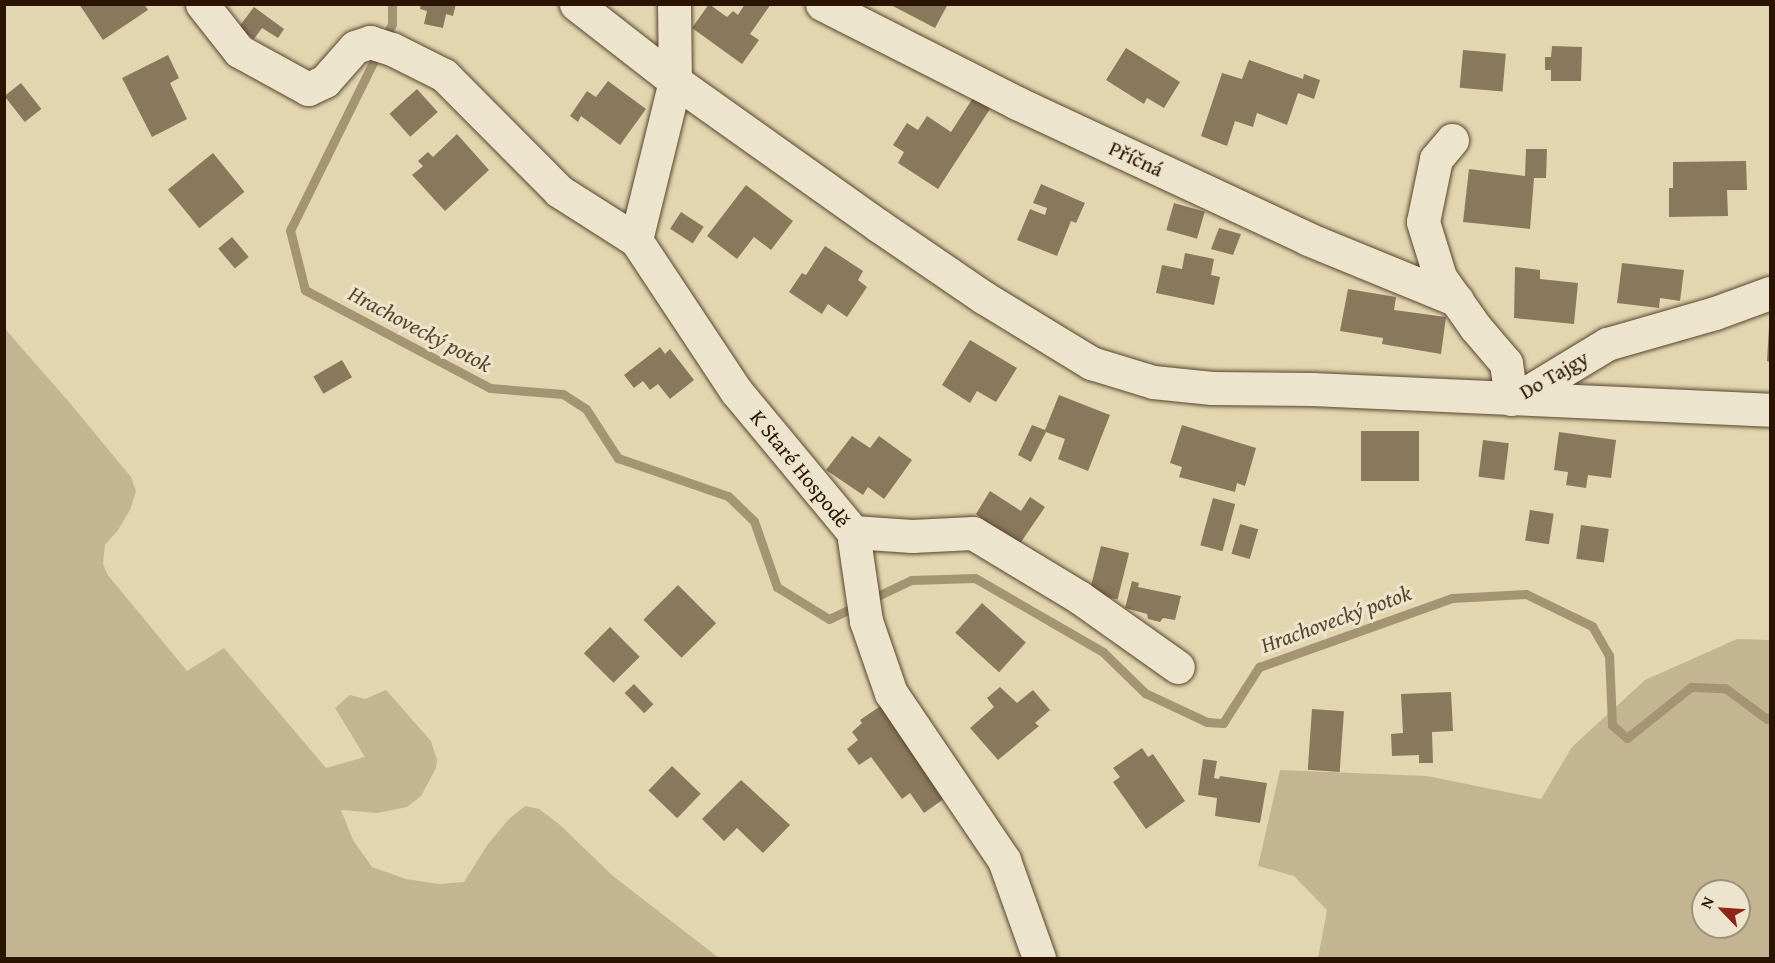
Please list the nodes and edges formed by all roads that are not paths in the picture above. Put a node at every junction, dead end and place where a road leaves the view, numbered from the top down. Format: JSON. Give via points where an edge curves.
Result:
{"nodes":[{"id":1,"x":202,"y":4,"type":"edge"},
{"id":2,"x":576,"y":4,"type":"edge"},
{"id":3,"x":674,"y":4,"type":"edge"},
{"id":4,"x":822,"y":4,"type":"edge"},
{"id":5,"x":675,"y":81,"type":"junction"},
{"id":6,"x":1452,"y":140,"type":"dead end"},
{"id":7,"x":636,"y":240,"type":"junction"},
{"id":8,"x":1770,"y":293,"type":"edge"},
{"id":9,"x":1457,"y":300,"type":"junction"},
{"id":10,"x":1511,"y":399,"type":"junction"},
{"id":11,"x":1770,"y":410,"type":"edge"},
{"id":12,"x":853,"y":532,"type":"junction"},
{"id":13,"x":1178,"y":667,"type":"dead end"},
{"id":14,"x":1039,"y":958,"type":"edge"}],
"edges":[{"from":1,"to":7,"type":"street","via":[[239,51],[308,88],[325,81],[355,47],[381,45],[444,75],[559,191]]},
{"from":2,"to":5,"type":"street"},
{"from":3,"to":5,"type":"street"},
{"from":4,"to":9,"type":"street","name":"Příčná","via":[[1017,103],[1297,234]]},
{"from":5,"to":7,"type":"street"},
{"from":5,"to":10,"type":"street","via":[[983,297],[1091,363],[1153,382]]},
{"from":6,"to":9,"type":"street","name":"Do Tajgy","via":[[1436,159],[1423,222],[1440,277]]},
{"from":7,"to":12,"type":"street","name":"K Staré Hospodě","via":[[736,391]]},
{"from":8,"to":10,"type":"street","name":"Do Tajgy","via":[[1606,344]]},
{"from":9,"to":10,"type":"street","name":"Do Tajgy","via":[[1506,363]]},
{"from":10,"to":11,"type":"street"},
{"from":12,"to":13,"type":"street","via":[[912,536],[973,533],[1079,597]]},
{"from":12,"to":14,"type":"street","name":"K Staré Hospodě","via":[[866,621],[891,693],[1004,860]]}]}
